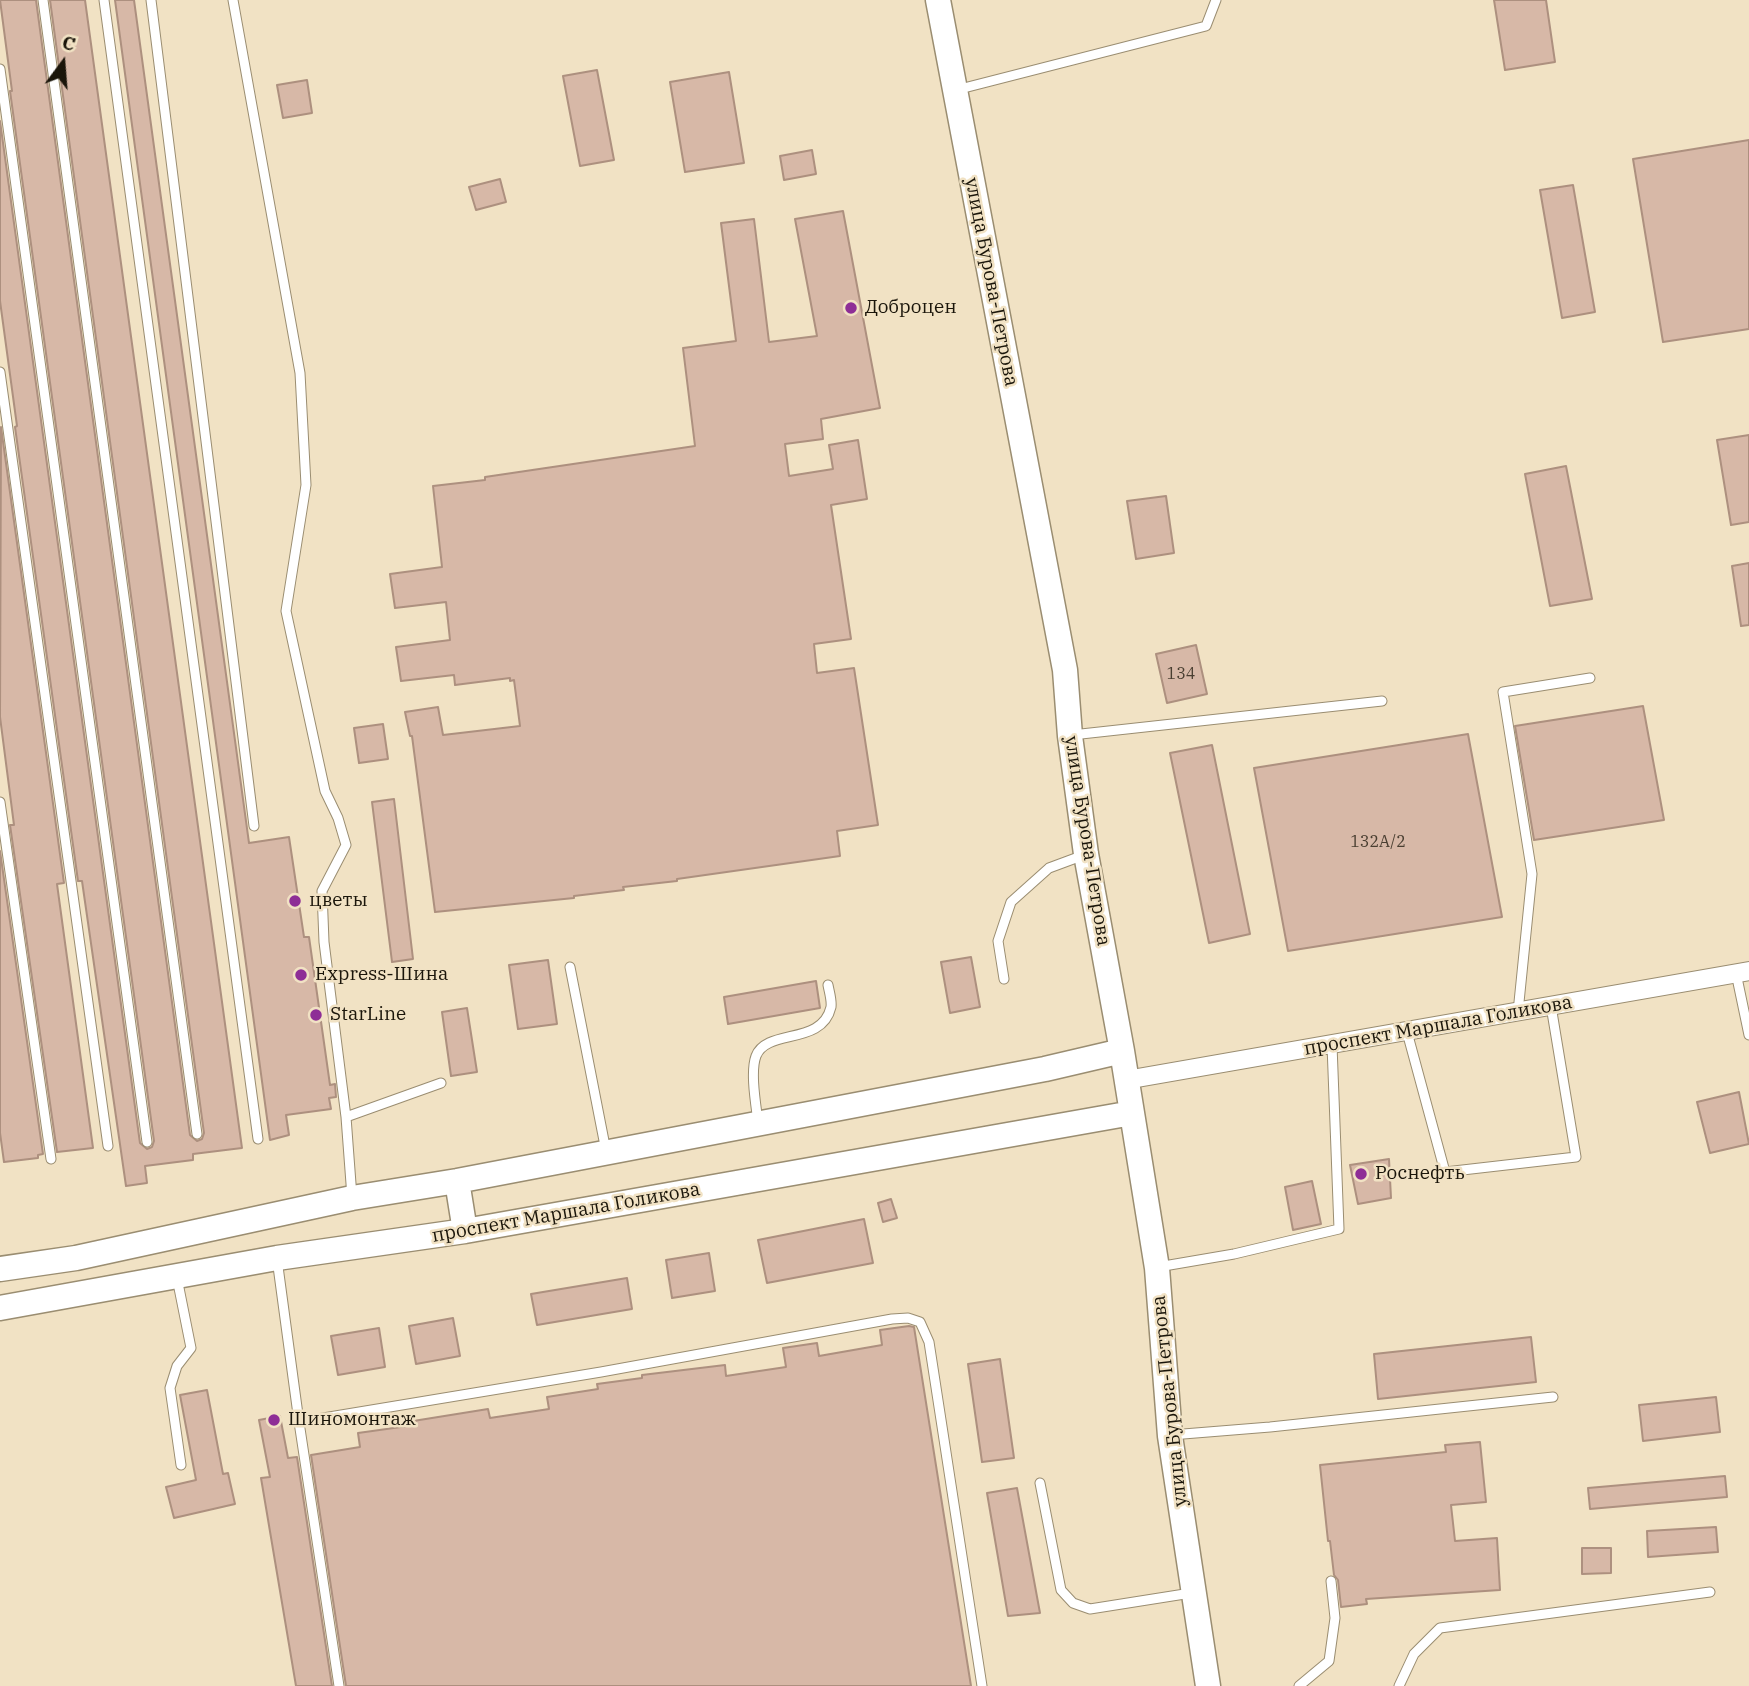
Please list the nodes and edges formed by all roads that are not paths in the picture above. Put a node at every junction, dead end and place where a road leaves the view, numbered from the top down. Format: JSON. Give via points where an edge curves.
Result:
{"nodes":[{"id":1,"x":43,"y":0,"type":"edge"},
{"id":2,"x":104,"y":0,"type":"edge"},
{"id":3,"x":151,"y":0,"type":"edge"},
{"id":4,"x":233,"y":0,"type":"edge"},
{"id":5,"x":938,"y":0,"type":"edge"},
{"id":6,"x":1216,"y":0,"type":"edge"},
{"id":7,"x":0,"y":69,"type":"edge"},
{"id":8,"x":954,"y":90,"type":"junction"},
{"id":9,"x":0,"y":372,"type":"edge"},
{"id":10,"x":1590,"y":678,"type":"dead end"},
{"id":11,"x":1382,"y":701,"type":"dead end"},
{"id":12,"x":1070,"y":736,"type":"junction"},
{"id":13,"x":0,"y":802,"type":"edge"},
{"id":14,"x":254,"y":826,"type":"dead end"},
{"id":15,"x":1086,"y":854,"type":"junction"},
{"id":16,"x":570,"y":967,"type":"dead end"},
{"id":17,"x":1743,"y":972,"type":"edge"},
{"id":18,"x":1004,"y":979,"type":"dead end"},
{"id":19,"x":828,"y":985,"type":"dead end"},
{"id":20,"x":1551,"y":1006,"type":"junction"},
{"id":21,"x":1518,"y":1012,"type":"junction"},
{"id":22,"x":1407,"y":1032,"type":"junction"},
{"id":23,"x":1749,"y":1035,"type":"edge"},
{"id":24,"x":1332,"y":1045,"type":"junction"},
{"id":25,"x":1122,"y":1051,"type":"junction"},
{"id":26,"x":1126,"y":1080,"type":"junction"},
{"id":27,"x":440,"y":1083,"type":"dead end"},
{"id":28,"x":1132,"y":1113,"type":"junction"},
{"id":29,"x":346,"y":1117,"type":"junction"},
{"id":30,"x":758,"y":1124,"type":"junction"},
{"id":31,"x":197,"y":1133,"type":"dead end"},
{"id":32,"x":258,"y":1139,"type":"dead end"},
{"id":33,"x":147,"y":1142,"type":"dead end"},
{"id":34,"x":108,"y":1146,"type":"dead end"},
{"id":35,"x":606,"y":1153,"type":"junction"},
{"id":36,"x":51,"y":1159,"type":"dead end"},
{"id":37,"x":457,"y":1181,"type":"junction"},
{"id":38,"x":352,"y":1198,"type":"junction"},
{"id":39,"x":466,"y":1231,"type":"junction"},
{"id":40,"x":277,"y":1258,"type":"junction"},
{"id":41,"x":1157,"y":1268,"type":"junction"},
{"id":42,"x":0,"y":1269,"type":"edge"},
{"id":43,"x":176,"y":1277,"type":"junction"},
{"id":44,"x":0,"y":1308,"type":"edge"},
{"id":45,"x":1553,"y":1397,"type":"dead end"},
{"id":46,"x":299,"y":1422,"type":"junction"},
{"id":47,"x":1170,"y":1436,"type":"junction"},
{"id":48,"x":181,"y":1465,"type":"dead end"},
{"id":49,"x":1040,"y":1483,"type":"dead end"},
{"id":50,"x":1331,"y":1581,"type":"dead end"},
{"id":51,"x":1710,"y":1592,"type":"dead end"},
{"id":52,"x":1193,"y":1593,"type":"junction"},
{"id":53,"x":339,"y":1686,"type":"edge"},
{"id":54,"x":982,"y":1686,"type":"edge"},
{"id":55,"x":1208,"y":1686,"type":"edge"},
{"id":56,"x":1299,"y":1686,"type":"edge"},
{"id":57,"x":1399,"y":1686,"type":"edge"}],
"edges":[{"from":1,"to":31,"type":"lane"},
{"from":2,"to":32,"type":"lane"},
{"from":3,"to":14,"type":"lane"},
{"from":4,"to":29,"type":"lane","via":[[300,373],[306,485],[286,611],[325,791],[346,845],[323,891],[324,942]]},
{"from":5,"to":8,"type":"main road","name":"улица Бурова-Петрова"},
{"from":6,"to":8,"type":"lane","via":[[1206,26]]},
{"from":7,"to":33,"type":"lane"},
{"from":8,"to":12,"type":"main road","name":"улица Бурова-Петрова","via":[[1060,643]]},
{"from":9,"to":34,"type":"lane"},
{"from":10,"to":21,"type":"lane","via":[[1503,692],[1532,874]]},
{"from":11,"to":12,"type":"lane"},
{"from":12,"to":15,"type":"main road","name":"улица Бурова-Петрова"},
{"from":13,"to":36,"type":"lane"},
{"from":15,"to":18,"type":"lane","via":[[1048,868],[1011,902],[998,941]]},
{"from":15,"to":25,"type":"main road","name":"улица Бурова-Петрова"},
{"from":16,"to":35,"type":"lane"},
{"from":17,"to":20,"type":"street","name":"проспект Маршала Голикова"},
{"from":17,"to":23,"type":"lane"},
{"from":19,"to":30,"type":"lane","via":[[831,1006],[822,1023],[808,1032],[765,1044],[756,1056]]},
{"from":20,"to":21,"type":"street","name":"проспект Маршала Голикова"},
{"from":20,"to":22,"type":"lane","via":[[1576,1157],[1445,1172]]},
{"from":21,"to":22,"type":"street","name":"проспект Маршала Голикова"},
{"from":22,"to":24,"type":"street","name":"проспект Маршала Голикова"},
{"from":24,"to":26,"type":"street","name":"проспект Маршала Голикова"},
{"from":24,"to":41,"type":"lane","via":[[1339,1229]]},
{"from":25,"to":26,"type":"main road","name":"улица Бурова-Петрова"},
{"from":25,"to":30,"type":"main road"},
{"from":26,"to":28,"type":"main road","name":"улица Бурова-Петрова"},
{"from":27,"to":29,"type":"lane"},
{"from":28,"to":39,"type":"main road","name":"проспект Маршала Голикова"},
{"from":28,"to":41,"type":"main road","name":"улица Бурова-Петрова"},
{"from":29,"to":38,"type":"lane"},
{"from":30,"to":35,"type":"main road"},
{"from":35,"to":37,"type":"main road"},
{"from":37,"to":38,"type":"main road"},
{"from":37,"to":39,"type":"main road"},
{"from":38,"to":42,"type":"main road","via":[[76,1258]]},
{"from":39,"to":40,"type":"main road","name":"проспект Маршала Голикова"},
{"from":40,"to":43,"type":"main road","name":"проспект Маршала Голикова"},
{"from":40,"to":46,"type":"lane"},
{"from":41,"to":47,"type":"main road","name":"улица Бурова-Петрова"},
{"from":43,"to":44,"type":"main road","name":"проспект Маршала Голикова"},
{"from":43,"to":48,"type":"lane","via":[[191,1348],[177,1366],[170,1388]]},
{"from":45,"to":47,"type":"lane"},
{"from":46,"to":53,"type":"lane"},
{"from":46,"to":54,"type":"lane","via":[[892,1319],[920,1322],[929,1342]]},
{"from":47,"to":52,"type":"main road","name":"улица Бурова-Петрова"},
{"from":49,"to":52,"type":"lane","via":[[1060,1590],[1073,1603],[1090,1609]]},
{"from":50,"to":56,"type":"lane","via":[[1335,1618],[1329,1661]]},
{"from":51,"to":57,"type":"lane","via":[[1440,1628],[1414,1654]]},
{"from":52,"to":55,"type":"main road","name":"улица Бурова-Петрова"}]}
